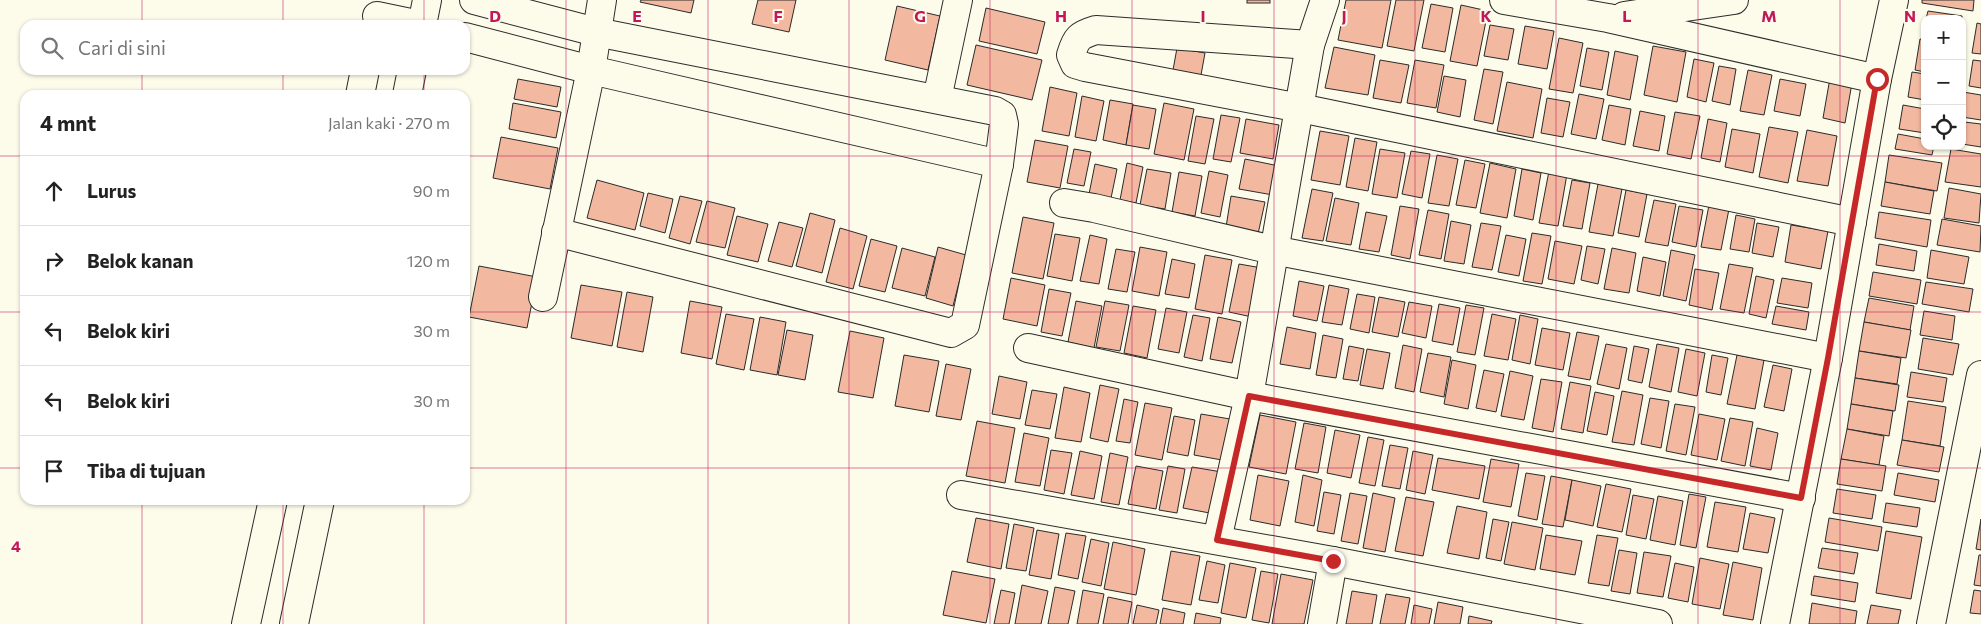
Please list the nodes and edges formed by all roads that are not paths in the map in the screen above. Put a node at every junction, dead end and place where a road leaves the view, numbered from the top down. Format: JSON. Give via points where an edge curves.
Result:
{"nodes":[{"id":1,"x":427,"y":0,"type":"edge"},
{"id":2,"x":474,"y":0,"type":"edge"},
{"id":3,"x":602,"y":0,"type":"edge"},
{"id":4,"x":958,"y":0,"type":"edge"},
{"id":5,"x":1325,"y":0,"type":"edge"},
{"id":6,"x":1504,"y":0,"type":"edge"},
{"id":7,"x":1734,"y":0,"type":"edge"},
{"id":8,"x":1894,"y":0,"type":"edge"},
{"id":9,"x":377,"y":14,"type":"edge"},
{"id":10,"x":1608,"y":18,"type":"junction"},
{"id":11,"x":401,"y":20,"type":"edge"},
{"id":12,"x":422,"y":20,"type":"edge"},
{"id":13,"x":596,"y":32,"type":"junction"},
{"id":14,"x":470,"y":38,"type":"edge"},
{"id":15,"x":1310,"y":45,"type":"junction"},
{"id":16,"x":591,"y":70,"type":"junction"},
{"id":17,"x":364,"y":75,"type":"edge"},
{"id":18,"x":411,"y":75,"type":"edge"},
{"id":19,"x":1877,"y":79,"type":"junction"},
{"id":20,"x":361,"y":90,"type":"edge"},
{"id":21,"x":408,"y":90,"type":"edge"},
{"id":22,"x":937,"y":99,"type":"junction"},
{"id":23,"x":1300,"y":108,"type":"junction"},
{"id":24,"x":999,"y":164,"type":"junction"},
{"id":25,"x":1064,"y":203,"type":"dead end"},
{"id":26,"x":1852,"y":222,"type":"junction"},
{"id":27,"x":556,"y":232,"type":"junction"},
{"id":28,"x":1273,"y":250,"type":"junction"},
{"id":29,"x":543,"y":298,"type":"dead end"},
{"id":30,"x":1028,"y":348,"type":"dead end"},
{"id":31,"x":1828,"y":358,"type":"junction"},
{"id":32,"x":1981,"y":375,"type":"edge"},
{"id":33,"x":1249,"y":396,"type":"junction"},
{"id":34,"x":961,"y":495,"type":"dead end"},
{"id":35,"x":1801,"y":498,"type":"junction"},
{"id":36,"x":272,"y":505,"type":"edge"},
{"id":37,"x":319,"y":505,"type":"edge"},
{"id":38,"x":1217,"y":540,"type":"junction"},
{"id":39,"x":1333,"y":561,"type":"junction"},
{"id":40,"x":246,"y":624,"type":"edge"},
{"id":41,"x":294,"y":624,"type":"edge"},
{"id":42,"x":1322,"y":624,"type":"edge"},
{"id":43,"x":1658,"y":624,"type":"edge"},
{"id":44,"x":1775,"y":624,"type":"edge"},
{"id":45,"x":1931,"y":624,"type":"edge"}],
"edges":[{"from":1,"to":12,"type":"street"},
{"from":2,"to":13,"type":"street"},
{"from":3,"to":13,"type":"street"},
{"from":4,"to":22,"type":"street"},
{"from":5,"to":15,"type":"street"},
{"from":6,"to":10,"type":"street"},
{"from":7,"to":10,"type":"street"},
{"from":8,"to":19,"type":"street"},
{"from":9,"to":11,"type":"street"},
{"from":10,"to":19,"type":"street"},
{"from":13,"to":16,"type":"street"},
{"from":13,"to":22,"type":"street"},
{"from":14,"to":16,"type":"street"},
{"from":15,"to":23,"type":"street"},
{"from":15,"to":23,"type":"street","via":[[1096,30],[1076,40],[1071,55],[1075,64],[1085,67]]},
{"from":16,"to":24,"type":"street"},
{"from":16,"to":27,"type":"street"},
{"from":17,"to":20,"type":"street"},
{"from":18,"to":21,"type":"street"},
{"from":19,"to":26,"type":"street"},
{"from":22,"to":24,"type":"street","via":[[1002,115],[1004,124]]},
{"from":23,"to":26,"type":"street"},
{"from":23,"to":28,"type":"street"},
{"from":24,"to":27,"type":"street","via":[[966,325],[951,333]]},
{"from":25,"to":28,"type":"street"},
{"from":26,"to":31,"type":"street"},
{"from":27,"to":29,"type":"street"},
{"from":28,"to":31,"type":"street"},
{"from":28,"to":33,"type":"street"},
{"from":30,"to":33,"type":"street"},
{"from":31,"to":35,"type":"street"},
{"from":32,"to":45,"type":"street"},
{"from":33,"to":35,"type":"street"},
{"from":33,"to":38,"type":"street"},
{"from":34,"to":38,"type":"street"},
{"from":35,"to":44,"type":"street"},
{"from":36,"to":40,"type":"street"},
{"from":37,"to":41,"type":"street"},
{"from":38,"to":39,"type":"street"},
{"from":39,"to":42,"type":"street"},
{"from":39,"to":43,"type":"street"}]}
